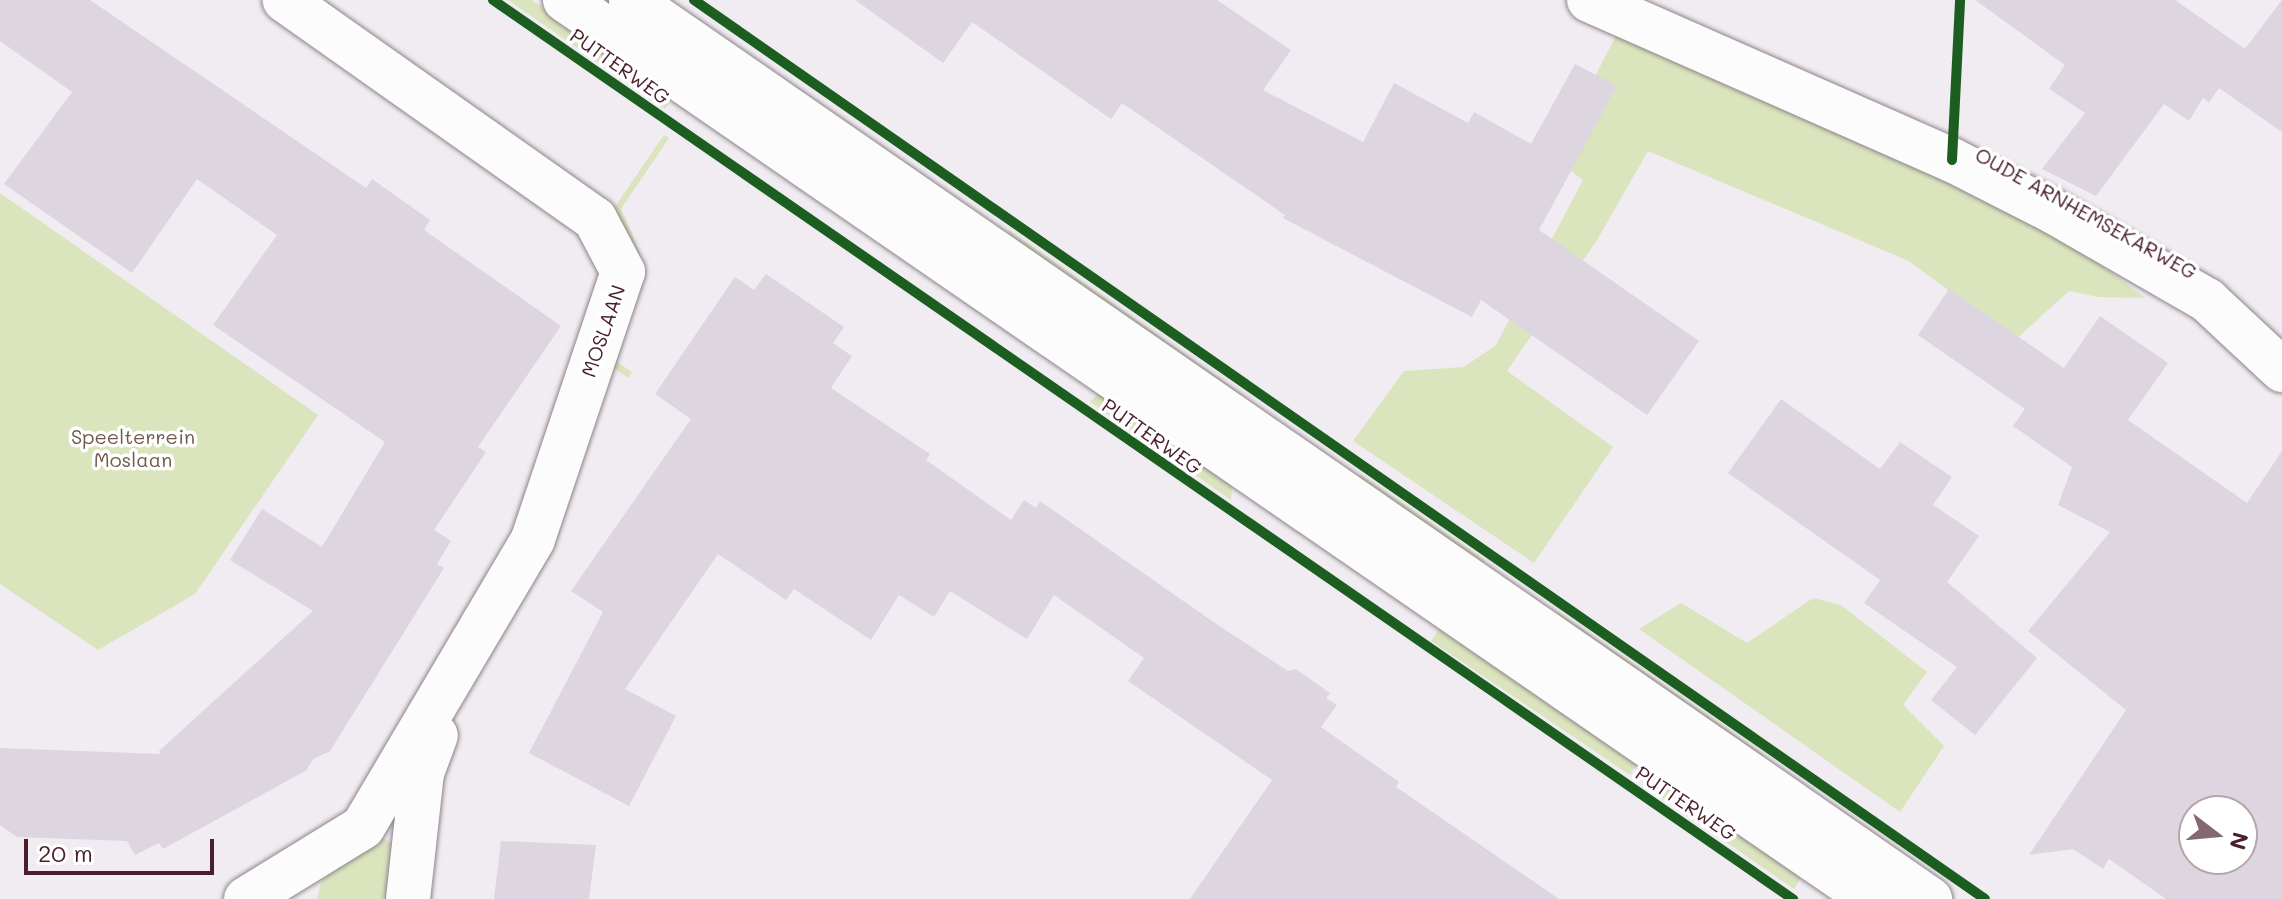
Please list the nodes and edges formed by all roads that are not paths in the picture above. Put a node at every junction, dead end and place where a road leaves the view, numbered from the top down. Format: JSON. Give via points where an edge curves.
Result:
{"nodes":[{"id":1,"x":285,"y":0,"type":"edge"},
{"id":2,"x":565,"y":0,"type":"edge"},
{"id":3,"x":631,"y":0,"type":"edge"},
{"id":4,"x":1589,"y":0,"type":"edge"},
{"id":5,"x":2282,"y":370,"type":"edge"},
{"id":6,"x":464,"y":658,"type":"junction"},
{"id":7,"x":246,"y":899,"type":"edge"},
{"id":8,"x":408,"y":899,"type":"edge"},
{"id":9,"x":1871,"y":899,"type":"edge"},
{"id":10,"x":1930,"y":899,"type":"edge"}],
"edges":[{"from":1,"to":6,"type":"main road","name":"MOSLAAN","via":[[595,219],[623,272],[533,539]]},
{"from":2,"to":9,"type":"main road","name":"PUTTERWEG"},
{"from":3,"to":10,"type":"main road"},
{"from":4,"to":5,"type":"main road","name":"OUDE ARNHEMSEKARWEG","via":[[1952,160],[2054,212],[2207,300]]},
{"from":6,"to":7,"type":"main road","name":"MOSLAAN","via":[[363,827]]},
{"from":6,"to":8,"type":"main road","name":"MOSLAAN","via":[[422,773]]}]}
